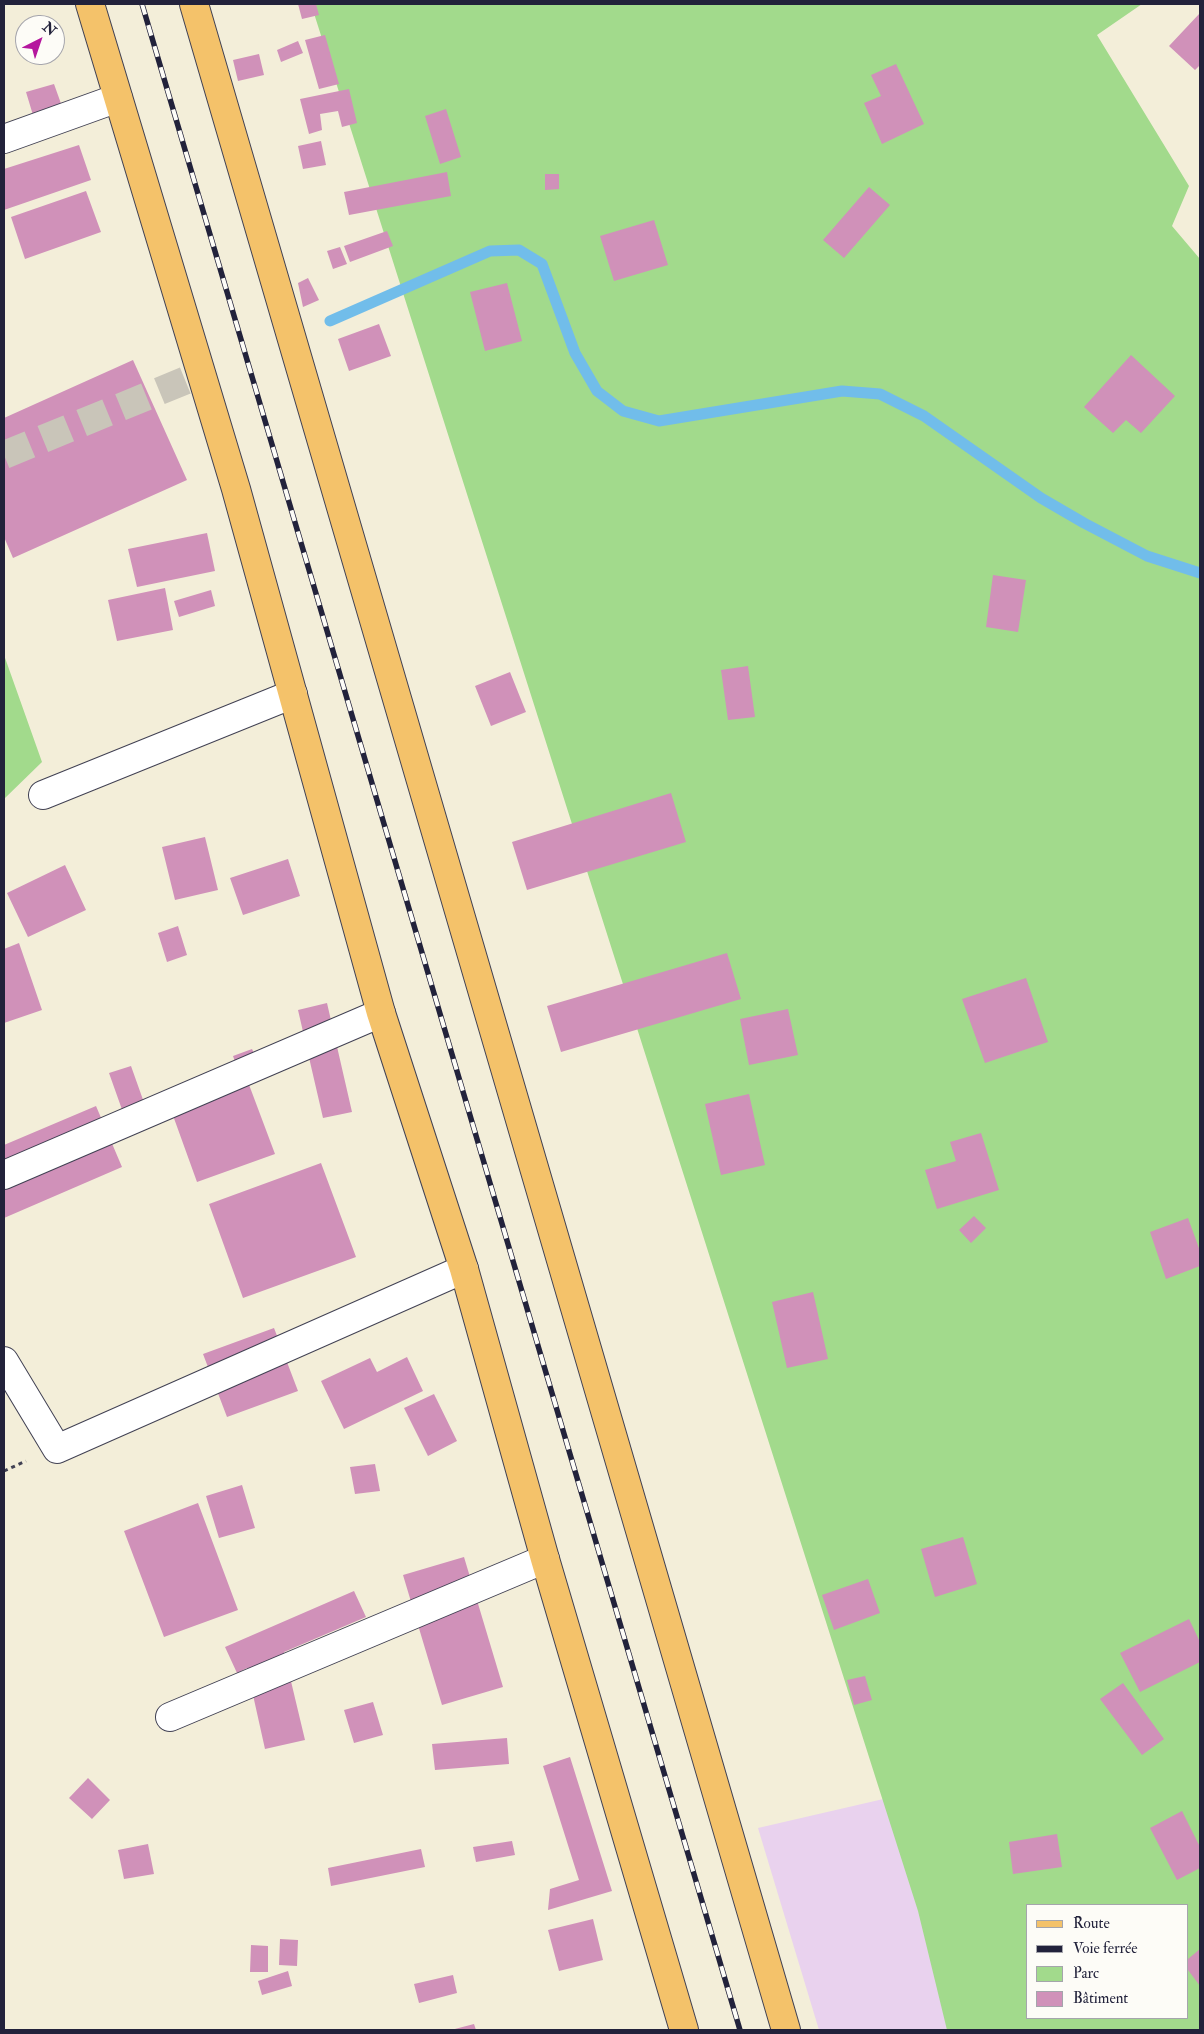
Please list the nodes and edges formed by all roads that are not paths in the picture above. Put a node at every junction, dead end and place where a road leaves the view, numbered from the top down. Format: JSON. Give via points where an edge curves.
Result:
{"nodes":[{"id":1,"x":90,"y":4,"type":"edge"},
{"id":2,"x":194,"y":4,"type":"edge"},
{"id":3,"x":118,"y":98,"type":"junction"},
{"id":4,"x":4,"y":139,"type":"edge"},
{"id":5,"x":293,"y":694,"type":"junction"},
{"id":6,"x":43,"y":795,"type":"dead end"},
{"id":7,"x":381,"y":1013,"type":"junction"},
{"id":8,"x":4,"y":1175,"type":"edge"},
{"id":9,"x":464,"y":1269,"type":"junction"},
{"id":10,"x":4,"y":1361,"type":"edge"},
{"id":11,"x":545,"y":1559,"type":"junction"},
{"id":12,"x":170,"y":1717,"type":"dead end"},
{"id":13,"x":684,"y":2030,"type":"edge"},
{"id":14,"x":786,"y":2030,"type":"edge"}],
"edges":[{"from":1,"to":3,"type":"main road"},
{"from":2,"to":14,"type":"main road"},
{"from":3,"to":4,"type":"street"},
{"from":3,"to":5,"type":"main road","via":[[236,489]]},
{"from":5,"to":6,"type":"street"},
{"from":5,"to":7,"type":"main road"},
{"from":7,"to":8,"type":"street"},
{"from":7,"to":9,"type":"main road"},
{"from":9,"to":10,"type":"street","via":[[57,1449]]},
{"from":9,"to":11,"type":"main road"},
{"from":11,"to":12,"type":"street"},
{"from":11,"to":13,"type":"main road"}]}
